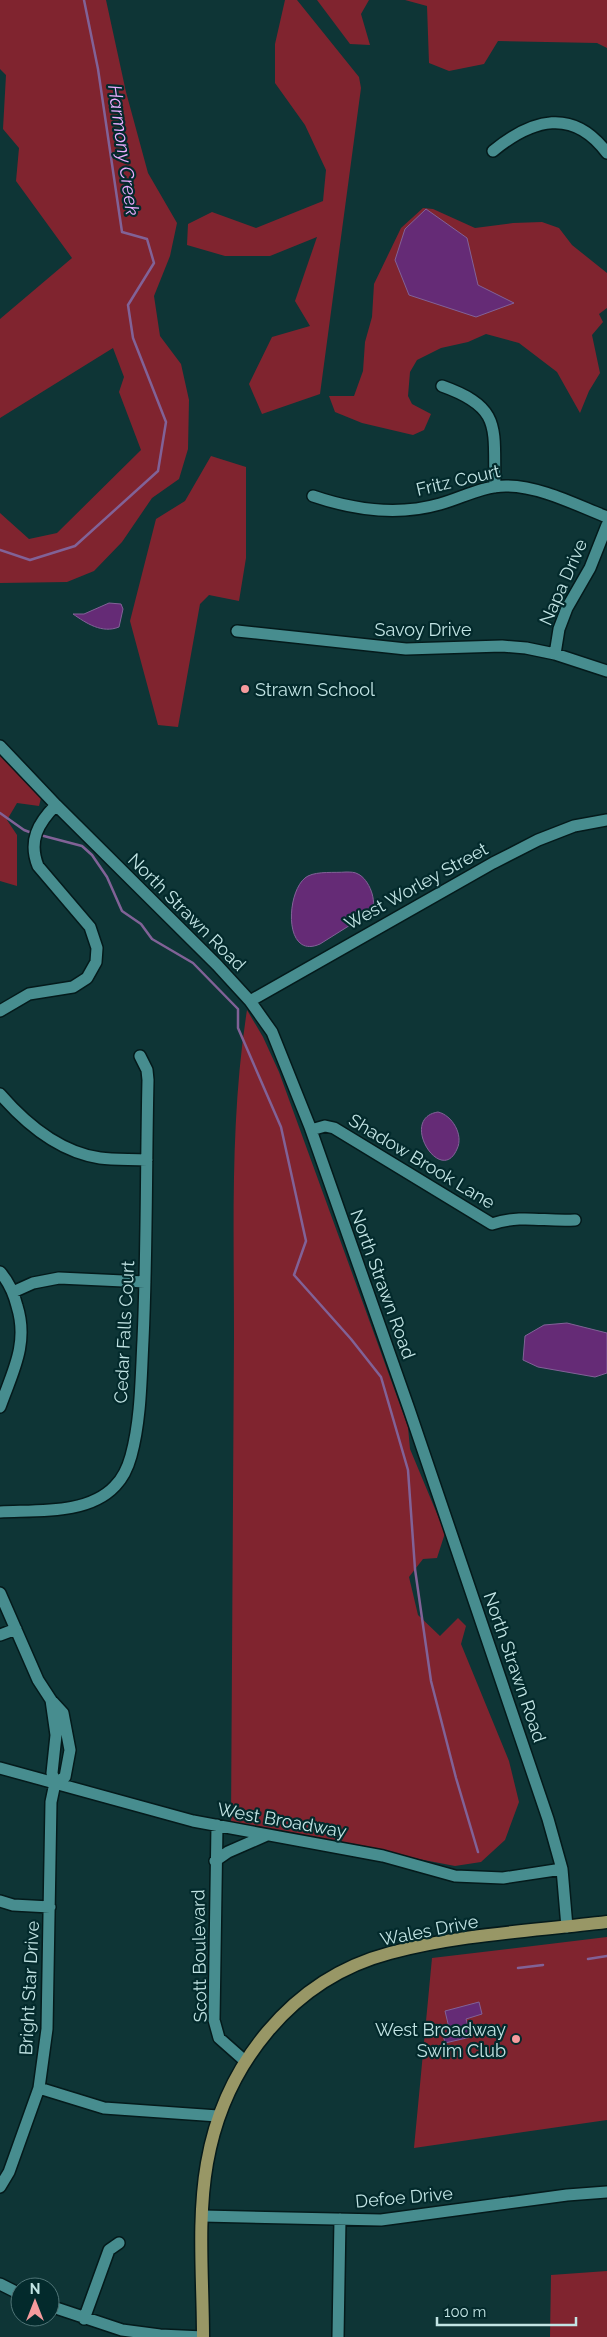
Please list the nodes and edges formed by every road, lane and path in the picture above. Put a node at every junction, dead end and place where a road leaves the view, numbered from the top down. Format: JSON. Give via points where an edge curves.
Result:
{"nodes":[{"id":1,"x":493,"y":151,"type":"dead end"},
{"id":2,"x":607,"y":153,"type":"edge"},
{"id":3,"x":442,"y":386,"type":"dead end"},
{"id":4,"x":495,"y":487,"type":"junction"},
{"id":5,"x":313,"y":496,"type":"dead end"},
{"id":6,"x":607,"y":517,"type":"edge"},
{"id":7,"x":607,"y":525,"type":"edge"},
{"id":8,"x":237,"y":631,"type":"dead end"},
{"id":9,"x":555,"y":654,"type":"junction"},
{"id":10,"x":607,"y":671,"type":"edge"},
{"id":11,"x":0,"y":746,"type":"edge"},
{"id":12,"x":56,"y":805,"type":"junction"},
{"id":13,"x":607,"y":820,"type":"edge"},
{"id":14,"x":250,"y":1001,"type":"junction"},
{"id":15,"x":0,"y":1011,"type":"edge"},
{"id":16,"x":140,"y":1056,"type":"dead end"},
{"id":17,"x":0,"y":1094,"type":"edge"},
{"id":18,"x":311,"y":1130,"type":"junction"},
{"id":19,"x":147,"y":1160,"type":"junction"},
{"id":20,"x":576,"y":1220,"type":"dead end"},
{"id":21,"x":0,"y":1272,"type":"edge"},
{"id":22,"x":145,"y":1282,"type":"junction"},
{"id":23,"x":13,"y":1292,"type":"junction"},
{"id":24,"x":1,"y":1404,"type":"edge"},
{"id":25,"x":0,"y":1512,"type":"edge"},
{"id":26,"x":0,"y":1593,"type":"edge"},
{"id":27,"x":16,"y":1629,"type":"junction"},
{"id":28,"x":0,"y":1635,"type":"edge"},
{"id":29,"x":0,"y":1768,"type":"edge"},
{"id":30,"x":56,"y":1783,"type":"junction"},
{"id":31,"x":217,"y":1825,"type":"junction"},
{"id":32,"x":267,"y":1835,"type":"junction"},
{"id":33,"x":216,"y":1861,"type":"junction"},
{"id":34,"x":562,"y":1869,"type":"junction"},
{"id":35,"x":0,"y":1901,"type":"edge"},
{"id":36,"x":50,"y":1907,"type":"junction"},
{"id":37,"x":607,"y":1922,"type":"edge"},
{"id":38,"x":567,"y":1927,"type":"junction"},
{"id":39,"x":245,"y":2061,"type":"junction"},
{"id":40,"x":39,"y":2088,"type":"junction"},
{"id":41,"x":218,"y":2116,"type":"junction"},
{"id":42,"x":0,"y":2187,"type":"edge"},
{"id":43,"x":607,"y":2192,"type":"edge"},
{"id":44,"x":203,"y":2216,"type":"junction"},
{"id":45,"x":340,"y":2219,"type":"junction"},
{"id":46,"x":119,"y":2243,"type":"dead end"},
{"id":47,"x":60,"y":2310,"type":"edge"},
{"id":48,"x":84,"y":2319,"type":"junction"},
{"id":49,"x":203,"y":2337,"type":"edge"},
{"id":50,"x":338,"y":2337,"type":"edge"}],
"edges":[{"from":1,"to":2,"type":"street","via":[[513,135],[535,124],[556,122],[579,127],[596,138]]},
{"from":3,"to":4,"type":"street","via":[[466,394],[489,416],[493,427]]},
{"from":4,"to":5,"type":"street","name":"Fritz Court","via":[[476,490],[440,504],[399,511],[350,507]]},
{"from":4,"to":6,"type":"street","name":"Fritz Court","via":[[516,486],[533,490]]},
{"from":7,"to":9,"type":"street","name":"Napa Drive","via":[[590,568],[567,608]]},
{"from":8,"to":9,"type":"street","name":"Savoy Drive","via":[[368,647],[502,646]]},
{"from":9,"to":10,"type":"street","name":"Savoy Drive"},
{"from":11,"to":12,"type":"street","name":"North Strawn Road"},
{"from":12,"to":14,"type":"street","name":"North Strawn Road"},
{"from":12,"to":15,"type":"street","via":[[36,831],[34,856],[38,866],[90,927],[97,948],[96,962],[87,978],[73,987],[29,994]]},
{"from":13,"to":14,"type":"street","name":"West Worley Street","via":[[574,826],[494,862]]},
{"from":14,"to":18,"type":"street","name":"North Strawn Road","via":[[272,1032]]},
{"from":16,"to":19,"type":"street","name":"Cedar Falls Court","via":[[148,1080]]},
{"from":17,"to":19,"type":"street","via":[[25,1120],[65,1147],[99,1158]]},
{"from":18,"to":20,"type":"street","name":"Shadow Brook Lane","via":[[325,1126],[334,1128],[492,1224],[526,1217],[550,1222]]},
{"from":18,"to":34,"type":"street","name":"North Strawn Road","via":[[409,1409]]},
{"from":19,"to":22,"type":"street","name":"Cedar Falls Court"},
{"from":21,"to":23,"type":"street"},
{"from":22,"to":23,"type":"street","via":[[59,1278],[33,1283]]},
{"from":22,"to":25,"type":"street","name":"Cedar Falls Court","via":[[135,1435],[124,1474],[115,1486],[91,1502],[73,1507]]},
{"from":23,"to":24,"type":"street","via":[[22,1321],[22,1338],[19,1356]]},
{"from":26,"to":27,"type":"street"},
{"from":27,"to":28,"type":"street"},
{"from":27,"to":30,"type":"street","name":"Bright Star Drive","via":[[28,1660],[51,1700],[56,1735],[52,1774]]},
{"from":29,"to":30,"type":"street","name":"West Broadway"},
{"from":30,"to":31,"type":"street","name":"West Broadway","via":[[184,1819]]},
{"from":30,"to":36,"type":"street","name":"Bright Star Drive","via":[[52,1802]]},
{"from":31,"to":32,"type":"street","name":"West Broadway"},
{"from":31,"to":33,"type":"street","name":"Scott Boulevard"},
{"from":32,"to":33,"type":"street","via":[[234,1849]]},
{"from":32,"to":34,"type":"street","name":"West Broadway","via":[[383,1856],[455,1876],[504,1878]]},
{"from":33,"to":39,"type":"street","name":"Scott Boulevard","via":[[214,2020],[219,2038]]},
{"from":34,"to":38,"type":"street","name":"North Strawn Road"},
{"from":35,"to":36,"type":"street"},
{"from":36,"to":40,"type":"street","name":"Bright Star Drive","via":[[47,2029]]},
{"from":37,"to":38,"type":"main road"},
{"from":38,"to":39,"type":"main road","name":"Wales Drive","via":[[443,1942],[389,1953],[359,1965],[328,1980],[288,2010]]},
{"from":39,"to":41,"type":"main road"},
{"from":40,"to":41,"type":"street","via":[[104,2108]]},
{"from":40,"to":42,"type":"street","name":"Bright Star Drive"},
{"from":41,"to":44,"type":"main road","via":[[207,2164]]},
{"from":43,"to":45,"type":"street","name":"Defoe Drive","via":[[381,2220]]},
{"from":44,"to":45,"type":"street","name":"Defoe Drive"},
{"from":44,"to":49,"type":"main road"},
{"from":45,"to":50,"type":"street"},
{"from":46,"to":48,"type":"street","via":[[109,2250]]},
{"from":47,"to":48,"type":"street"},
{"from":48,"to":49,"type":"street","via":[[122,2330]]}]}
